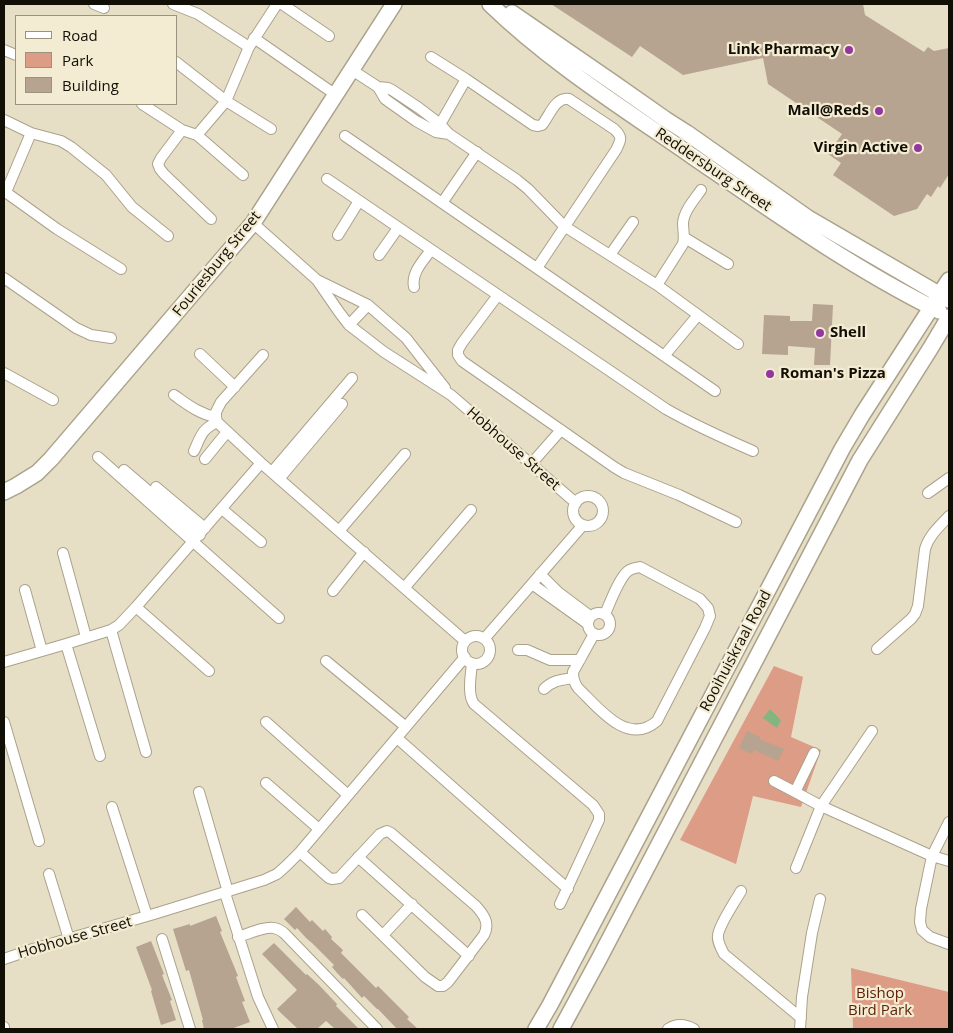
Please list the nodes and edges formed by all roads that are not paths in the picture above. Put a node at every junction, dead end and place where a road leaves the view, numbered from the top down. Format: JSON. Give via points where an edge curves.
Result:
{"nodes":[{"id":1,"x":94,"y":4,"type":"edge"},
{"id":2,"x":173,"y":4,"type":"edge"},
{"id":3,"x":277,"y":4,"type":"edge"},
{"id":4,"x":282,"y":4,"type":"edge"},
{"id":5,"x":394,"y":4,"type":"edge"},
{"id":6,"x":490,"y":4,"type":"edge"},
{"id":7,"x":496,"y":4,"type":"edge"},
{"id":8,"x":104,"y":8,"type":"dead end"},
{"id":9,"x":329,"y":36,"type":"dead end"},
{"id":10,"x":251,"y":42,"type":"junction"},
{"id":11,"x":431,"y":57,"type":"dead end"},
{"id":12,"x":178,"y":64,"type":"edge"},
{"id":13,"x":352,"y":70,"type":"junction"},
{"id":14,"x":466,"y":79,"type":"junction"},
{"id":15,"x":378,"y":87,"type":"junction"},
{"id":16,"x":336,"y":95,"type":"junction"},
{"id":17,"x":226,"y":101,"type":"junction"},
{"id":18,"x":408,"y":101,"type":"junction"},
{"id":19,"x":144,"y":105,"type":"edge"},
{"id":20,"x":402,"y":111,"type":"junction"},
{"id":21,"x":4,"y":120,"type":"edge"},
{"id":22,"x":438,"y":128,"type":"junction"},
{"id":23,"x":271,"y":129,"type":"dead end"},
{"id":24,"x":182,"y":130,"type":"junction"},
{"id":25,"x":30,"y":133,"type":"junction"},
{"id":26,"x":197,"y":136,"type":"junction"},
{"id":27,"x":346,"y":136,"type":"dead end"},
{"id":28,"x":477,"y":152,"type":"junction"},
{"id":29,"x":243,"y":176,"type":"dead end"},
{"id":30,"x":327,"y":179,"type":"dead end"},
{"id":31,"x":701,"y":190,"type":"dead end"},
{"id":32,"x":5,"y":191,"type":"edge"},
{"id":33,"x":360,"y":201,"type":"junction"},
{"id":34,"x":442,"y":203,"type":"junction"},
{"id":35,"x":211,"y":219,"type":"dead end"},
{"id":36,"x":633,"y":222,"type":"dead end"},
{"id":37,"x":253,"y":223,"type":"junction"},
{"id":38,"x":564,"y":226,"type":"junction"},
{"id":39,"x":398,"y":228,"type":"junction"},
{"id":40,"x":338,"y":235,"type":"dead end"},
{"id":41,"x":168,"y":236,"type":"dead end"},
{"id":42,"x":684,"y":238,"type":"junction"},
{"id":43,"x":431,"y":250,"type":"junction"},
{"id":44,"x":610,"y":255,"type":"junction"},
{"id":45,"x":380,"y":256,"type":"dead end"},
{"id":46,"x":728,"y":264,"type":"dead end"},
{"id":47,"x":538,"y":268,"type":"junction"},
{"id":48,"x":121,"y":269,"type":"dead end"},
{"id":49,"x":4,"y":278,"type":"edge"},
{"id":50,"x":317,"y":280,"type":"junction"},
{"id":51,"x":949,"y":280,"type":"edge"},
{"id":52,"x":657,"y":285,"type":"junction"},
{"id":53,"x":414,"y":287,"type":"dead end"},
{"id":54,"x":498,"y":295,"type":"junction"},
{"id":55,"x":940,"y":300,"type":"edge"},
{"id":56,"x":368,"y":305,"type":"junction"},
{"id":57,"x":698,"y":314,"type":"junction"},
{"id":58,"x":949,"y":316,"type":"edge"},
{"id":59,"x":349,"y":325,"type":"junction"},
{"id":60,"x":112,"y":338,"type":"dead end"},
{"id":61,"x":738,"y":344,"type":"dead end"},
{"id":62,"x":200,"y":354,"type":"dead end"},
{"id":63,"x":262,"y":355,"type":"dead end"},
{"id":64,"x":664,"y":356,"type":"junction"},
{"id":65,"x":4,"y":373,"type":"edge"},
{"id":66,"x":352,"y":378,"type":"dead end"},
{"id":67,"x":235,"y":387,"type":"junction"},
{"id":68,"x":715,"y":391,"type":"dead end"},
{"id":69,"x":174,"y":395,"type":"dead end"},
{"id":70,"x":451,"y":395,"type":"junction"},
{"id":71,"x":53,"y":400,"type":"dead end"},
{"id":72,"x":342,"y":404,"type":"dead end"},
{"id":73,"x":216,"y":420,"type":"junction"},
{"id":74,"x":560,"y":430,"type":"junction"},
{"id":75,"x":227,"y":432,"type":"junction"},
{"id":76,"x":194,"y":451,"type":"dead end"},
{"id":77,"x":753,"y":451,"type":"dead end"},
{"id":78,"x":405,"y":454,"type":"dead end"},
{"id":79,"x":98,"y":457,"type":"dead end"},
{"id":80,"x":204,"y":459,"type":"dead end"},
{"id":81,"x":261,"y":463,"type":"junction"},
{"id":82,"x":531,"y":464,"type":"junction"},
{"id":83,"x":124,"y":470,"type":"dead end"},
{"id":84,"x":276,"y":475,"type":"junction"},
{"id":85,"x":949,"y":478,"type":"edge"},
{"id":86,"x":156,"y":487,"type":"dead end"},
{"id":87,"x":4,"y":492,"type":"edge"},
{"id":88,"x":928,"y":494,"type":"dead end"},
{"id":89,"x":576,"y":502,"type":"junction"},
{"id":90,"x":222,"y":509,"type":"junction"},
{"id":91,"x":471,"y":510,"type":"dead end"},
{"id":92,"x":949,"y":516,"type":"edge"},
{"id":93,"x":736,"y":522,"type":"dead end"},
{"id":94,"x":583,"y":525,"type":"junction"},
{"id":95,"x":339,"y":531,"type":"junction"},
{"id":96,"x":200,"y":535,"type":"junction"},
{"id":97,"x":261,"y":542,"type":"dead end"},
{"id":98,"x":364,"y":552,"type":"junction"},
{"id":99,"x":64,"y":553,"type":"dead end"},
{"id":100,"x":540,"y":574,"type":"junction"},
{"id":101,"x":532,"y":584,"type":"junction"},
{"id":102,"x":405,"y":588,"type":"junction"},
{"id":103,"x":25,"y":590,"type":"dead end"},
{"id":104,"x":333,"y":591,"type":"dead end"},
{"id":105,"x":136,"y":608,"type":"junction"},
{"id":106,"x":604,"y":614,"type":"junction"},
{"id":107,"x":279,"y":618,"type":"dead end"},
{"id":108,"x":589,"y":620,"type":"junction"},
{"id":109,"x":111,"y":630,"type":"junction"},
{"id":110,"x":594,"y":634,"type":"junction"},
{"id":111,"x":86,"y":638,"type":"junction"},
{"id":112,"x":485,"y":638,"type":"junction"},
{"id":113,"x":465,"y":641,"type":"junction"},
{"id":114,"x":66,"y":644,"type":"junction"},
{"id":115,"x":877,"y":648,"type":"dead end"},
{"id":116,"x":518,"y":650,"type":"dead end"},
{"id":117,"x":42,"y":651,"type":"junction"},
{"id":118,"x":468,"y":660,"type":"junction"},
{"id":119,"x":580,"y":660,"type":"junction"},
{"id":120,"x":326,"y":661,"type":"dead end"},
{"id":121,"x":4,"y":662,"type":"edge"},
{"id":122,"x":209,"y":671,"type":"dead end"},
{"id":123,"x":573,"y":678,"type":"junction"},
{"id":124,"x":544,"y":689,"type":"dead end"},
{"id":125,"x":4,"y":722,"type":"edge"},
{"id":126,"x":266,"y":722,"type":"dead end"},
{"id":127,"x":406,"y":727,"type":"junction"},
{"id":128,"x":872,"y":731,"type":"dead end"},
{"id":129,"x":397,"y":738,"type":"junction"},
{"id":130,"x":146,"y":752,"type":"dead end"},
{"id":131,"x":814,"y":753,"type":"dead end"},
{"id":132,"x":100,"y":756,"type":"dead end"},
{"id":133,"x":774,"y":781,"type":"dead end"},
{"id":134,"x":266,"y":783,"type":"dead end"},
{"id":135,"x":199,"y":792,"type":"dead end"},
{"id":136,"x":795,"y":792,"type":"junction"},
{"id":137,"x":348,"y":795,"type":"junction"},
{"id":138,"x":821,"y":806,"type":"junction"},
{"id":139,"x":112,"y":807,"type":"dead end"},
{"id":140,"x":949,"y":822,"type":"edge"},
{"id":141,"x":319,"y":829,"type":"junction"},
{"id":142,"x":39,"y":841,"type":"dead end"},
{"id":143,"x":300,"y":852,"type":"junction"},
{"id":144,"x":932,"y":856,"type":"junction"},
{"id":145,"x":358,"y":857,"type":"junction"},
{"id":146,"x":949,"y":861,"type":"edge"},
{"id":147,"x":796,"y":868,"type":"dead end"},
{"id":148,"x":49,"y":874,"type":"dead end"},
{"id":149,"x":568,"y":889,"type":"junction"},
{"id":150,"x":741,"y":891,"type":"dead end"},
{"id":151,"x":226,"y":892,"type":"junction"},
{"id":152,"x":820,"y":899,"type":"dead end"},
{"id":153,"x":412,"y":904,"type":"junction"},
{"id":154,"x":560,"y":904,"type":"dead end"},
{"id":155,"x":362,"y":915,"type":"dead end"},
{"id":156,"x":147,"y":916,"type":"junction"},
{"id":157,"x":383,"y":935,"type":"junction"},
{"id":158,"x":238,"y":937,"type":"junction"},
{"id":159,"x":69,"y":938,"type":"junction"},
{"id":160,"x":162,"y":939,"type":"dead end"},
{"id":161,"x":949,"y":944,"type":"edge"},
{"id":162,"x":469,"y":956,"type":"junction"},
{"id":163,"x":4,"y":959,"type":"edge"},
{"id":164,"x":801,"y":1018,"type":"junction"},
{"id":165,"x":190,"y":1029,"type":"edge"},
{"id":166,"x":273,"y":1029,"type":"edge"},
{"id":167,"x":377,"y":1029,"type":"edge"},
{"id":168,"x":536,"y":1029,"type":"edge"},
{"id":169,"x":561,"y":1029,"type":"edge"},
{"id":170,"x":668,"y":1029,"type":"edge"},
{"id":171,"x":694,"y":1029,"type":"edge"},
{"id":172,"x":800,"y":1029,"type":"edge"}],
"edges":[{"from":1,"to":8,"type":"street"},
{"from":2,"to":10,"type":"street"},
{"from":3,"to":10,"type":"street"},
{"from":4,"to":9,"type":"street"},
{"from":5,"to":13,"type":"street","name":"Fouriesburg Street"},
{"from":6,"to":55,"type":"street","name":"Reddersburg Street","via":[[543,50],[614,103],[801,230],[896,290]]},
{"from":7,"to":55,"type":"street","name":"Reddersburg Street","via":[[808,218]]},
{"from":10,"to":16,"type":"street"},
{"from":10,"to":17,"type":"street"},
{"from":11,"to":14,"type":"street"},
{"from":12,"to":17,"type":"street"},
{"from":13,"to":15,"type":"street"},
{"from":13,"to":16,"type":"street","name":"Fouriesburg Street"},
{"from":14,"to":22,"type":"street"},
{"from":14,"to":38,"type":"street","via":[[533,125],[542,124],[558,102],[565,98],[619,133],[620,142]]},
{"from":15,"to":18,"type":"street","via":[[388,88]]},
{"from":15,"to":20,"type":"street","via":[[385,99]]},
{"from":16,"to":37,"type":"street","name":"Fouriesburg Street"},
{"from":17,"to":23,"type":"street"},
{"from":17,"to":26,"type":"street"},
{"from":18,"to":20,"type":"street"},
{"from":18,"to":22,"type":"street"},
{"from":19,"to":24,"type":"street"},
{"from":20,"to":22,"type":"street"},
{"from":21,"to":25,"type":"street"},
{"from":22,"to":28,"type":"street"},
{"from":24,"to":26,"type":"street"},
{"from":24,"to":35,"type":"street","via":[[158,164],[164,174]]},
{"from":25,"to":32,"type":"street"},
{"from":25,"to":41,"type":"street","via":[[71,147],[106,175],[132,207]]},
{"from":26,"to":29,"type":"street"},
{"from":27,"to":34,"type":"street"},
{"from":28,"to":34,"type":"street"},
{"from":28,"to":38,"type":"street","via":[[523,184]]},
{"from":30,"to":33,"type":"street"},
{"from":31,"to":42,"type":"street","via":[[686,211]]},
{"from":32,"to":48,"type":"street","via":[[57,229]]},
{"from":33,"to":39,"type":"street"},
{"from":33,"to":40,"type":"street"},
{"from":34,"to":47,"type":"street"},
{"from":36,"to":44,"type":"street"},
{"from":37,"to":50,"type":"street","name":"Hobhouse Street"},
{"from":37,"to":87,"type":"street","name":"Fouriesburg Street","via":[[51,459],[37,473]]},
{"from":38,"to":44,"type":"street"},
{"from":38,"to":47,"type":"street"},
{"from":39,"to":43,"type":"street"},
{"from":39,"to":45,"type":"street"},
{"from":42,"to":46,"type":"street"},
{"from":42,"to":52,"type":"street"},
{"from":43,"to":53,"type":"street","via":[[414,274]]},
{"from":43,"to":54,"type":"street"},
{"from":44,"to":52,"type":"street"},
{"from":47,"to":64,"type":"street"},
{"from":49,"to":60,"type":"street","via":[[76,328]]},
{"from":50,"to":56,"type":"street","name":"Hobhouse Street"},
{"from":50,"to":59,"type":"street","name":"Hobhouse Street"},
{"from":51,"to":55,"type":"street","name":"Rooihuiskraal Road"},
{"from":52,"to":57,"type":"street"},
{"from":54,"to":74,"type":"street","via":[[462,344],[458,355]]},
{"from":54,"to":77,"type":"street","via":[[666,408]]},
{"from":55,"to":58,"type":"street","name":"Reddersburg Street"},
{"from":55,"to":168,"type":"street","name":"Rooihuiskraal Road","via":[[842,449]]},
{"from":56,"to":59,"type":"street"},
{"from":56,"to":70,"type":"street","name":"Hobhouse Street","via":[[406,338]]},
{"from":57,"to":61,"type":"street"},
{"from":57,"to":64,"type":"street"},
{"from":58,"to":169,"type":"street","name":"Rooihuiskraal Road","via":[[860,460]]},
{"from":59,"to":70,"type":"street","name":"Hobhouse Street"},
{"from":62,"to":67,"type":"street"},
{"from":63,"to":67,"type":"street"},
{"from":64,"to":68,"type":"street"},
{"from":65,"to":71,"type":"street"},
{"from":66,"to":84,"type":"street"},
{"from":67,"to":73,"type":"street","via":[[221,402]]},
{"from":69,"to":73,"type":"street"},
{"from":70,"to":82,"type":"street","name":"Hobhouse Street"},
{"from":72,"to":84,"type":"street"},
{"from":73,"to":75,"type":"street"},
{"from":73,"to":76,"type":"street","via":[[202,433]]},
{"from":74,"to":82,"type":"street"},
{"from":74,"to":93,"type":"street","via":[[624,473]]},
{"from":75,"to":80,"type":"street"},
{"from":75,"to":81,"type":"street"},
{"from":78,"to":95,"type":"street"},
{"from":79,"to":96,"type":"street"},
{"from":81,"to":84,"type":"street"},
{"from":81,"to":90,"type":"street"},
{"from":82,"to":89,"type":"street","name":"Hobhouse Street"},
{"from":83,"to":96,"type":"street"},
{"from":84,"to":95,"type":"street"},
{"from":85,"to":88,"type":"street"},
{"from":86,"to":96,"type":"street"},
{"from":89,"to":94,"type":"street","via":[[574,517]]},
{"from":89,"to":94,"type":"street","via":[[591,497],[602,507],[598,522]]},
{"from":90,"to":96,"type":"street"},
{"from":90,"to":97,"type":"street"},
{"from":91,"to":102,"type":"street"},
{"from":92,"to":115,"type":"street","via":[[927,542],[915,614]]},
{"from":94,"to":100,"type":"street"},
{"from":95,"to":98,"type":"street"},
{"from":96,"to":105,"type":"street"},
{"from":96,"to":107,"type":"street"},
{"from":98,"to":102,"type":"street"},
{"from":98,"to":104,"type":"street"},
{"from":99,"to":111,"type":"street"},
{"from":100,"to":101,"type":"street"},
{"from":100,"to":108,"type":"street"},
{"from":101,"to":108,"type":"street"},
{"from":101,"to":112,"type":"street"},
{"from":102,"to":113,"type":"street"},
{"from":103,"to":117,"type":"street"},
{"from":105,"to":109,"type":"street"},
{"from":105,"to":122,"type":"street"},
{"from":106,"to":108,"type":"street","via":[[598,612]]},
{"from":106,"to":110,"type":"street","via":[[610,621],[609,629],[602,634]]},
{"from":106,"to":123,"type":"street","via":[[622,578],[627,572],[640,567],[700,599],[710,616],[650,727],[637,730],[613,722],[578,688]]},
{"from":108,"to":110,"type":"street","via":[[588,628]]},
{"from":109,"to":111,"type":"street"},
{"from":109,"to":130,"type":"street"},
{"from":110,"to":119,"type":"street"},
{"from":111,"to":114,"type":"street"},
{"from":112,"to":113,"type":"street","via":[[473,636]]},
{"from":112,"to":118,"type":"street","name":"Hobhouse Street","via":[[490,647],[486,660],[477,664]]},
{"from":113,"to":118,"type":"street","via":[[462,649]]},
{"from":114,"to":117,"type":"street"},
{"from":114,"to":132,"type":"street"},
{"from":116,"to":119,"type":"street","via":[[527,650],[550,660]]},
{"from":117,"to":121,"type":"street"},
{"from":118,"to":127,"type":"street","name":"Hobhouse Street"},
{"from":118,"to":149,"type":"street","via":[[470,699],[474,704],[594,805],[599,814]]},
{"from":119,"to":123,"type":"street"},
{"from":120,"to":127,"type":"street"},
{"from":123,"to":124,"type":"street","via":[[550,683]]},
{"from":125,"to":142,"type":"street"},
{"from":126,"to":137,"type":"street"},
{"from":127,"to":129,"type":"street","name":"Hobhouse Street"},
{"from":128,"to":138,"type":"street"},
{"from":129,"to":137,"type":"street","name":"Hobhouse Street"},
{"from":129,"to":149,"type":"street"},
{"from":131,"to":136,"type":"street"},
{"from":133,"to":136,"type":"street"},
{"from":134,"to":141,"type":"street"},
{"from":135,"to":151,"type":"street"},
{"from":136,"to":138,"type":"street"},
{"from":137,"to":141,"type":"street","name":"Hobhouse Street"},
{"from":138,"to":144,"type":"street"},
{"from":138,"to":147,"type":"street"},
{"from":139,"to":156,"type":"street","name":"Hobhouse Street"},
{"from":140,"to":144,"type":"street"},
{"from":141,"to":143,"type":"street","name":"Hobhouse Street"},
{"from":143,"to":145,"type":"street","via":[[332,879],[339,878]]},
{"from":143,"to":151,"type":"street","name":"Hobhouse Street","via":[[277,874]]},
{"from":144,"to":146,"type":"street"},
{"from":144,"to":161,"type":"street","via":[[920,922],[922,930],[930,937]]},
{"from":145,"to":153,"type":"street"},
{"from":145,"to":162,"type":"street","via":[[387,831],[476,906],[487,926]]},
{"from":148,"to":159,"type":"street"},
{"from":149,"to":154,"type":"street"},
{"from":150,"to":164,"type":"street","via":[[721,926],[719,945],[724,954]]},
{"from":151,"to":156,"type":"street","name":"Hobhouse Street"},
{"from":151,"to":158,"type":"street"},
{"from":152,"to":164,"type":"street"},
{"from":153,"to":157,"type":"street"},
{"from":153,"to":162,"type":"street"},
{"from":155,"to":157,"type":"street"},
{"from":156,"to":159,"type":"street","name":"Hobhouse Street"},
{"from":157,"to":162,"type":"street","via":[[438,986],[448,982]]},
{"from":158,"to":166,"type":"street","via":[[258,997]]},
{"from":158,"to":167,"type":"street","via":[[267,928],[279,929]]},
{"from":159,"to":163,"type":"street","name":"Hobhouse Street"},
{"from":160,"to":165,"type":"street"},
{"from":164,"to":172,"type":"street"},
{"from":170,"to":171,"type":"street","via":[[682,1025]]}]}
